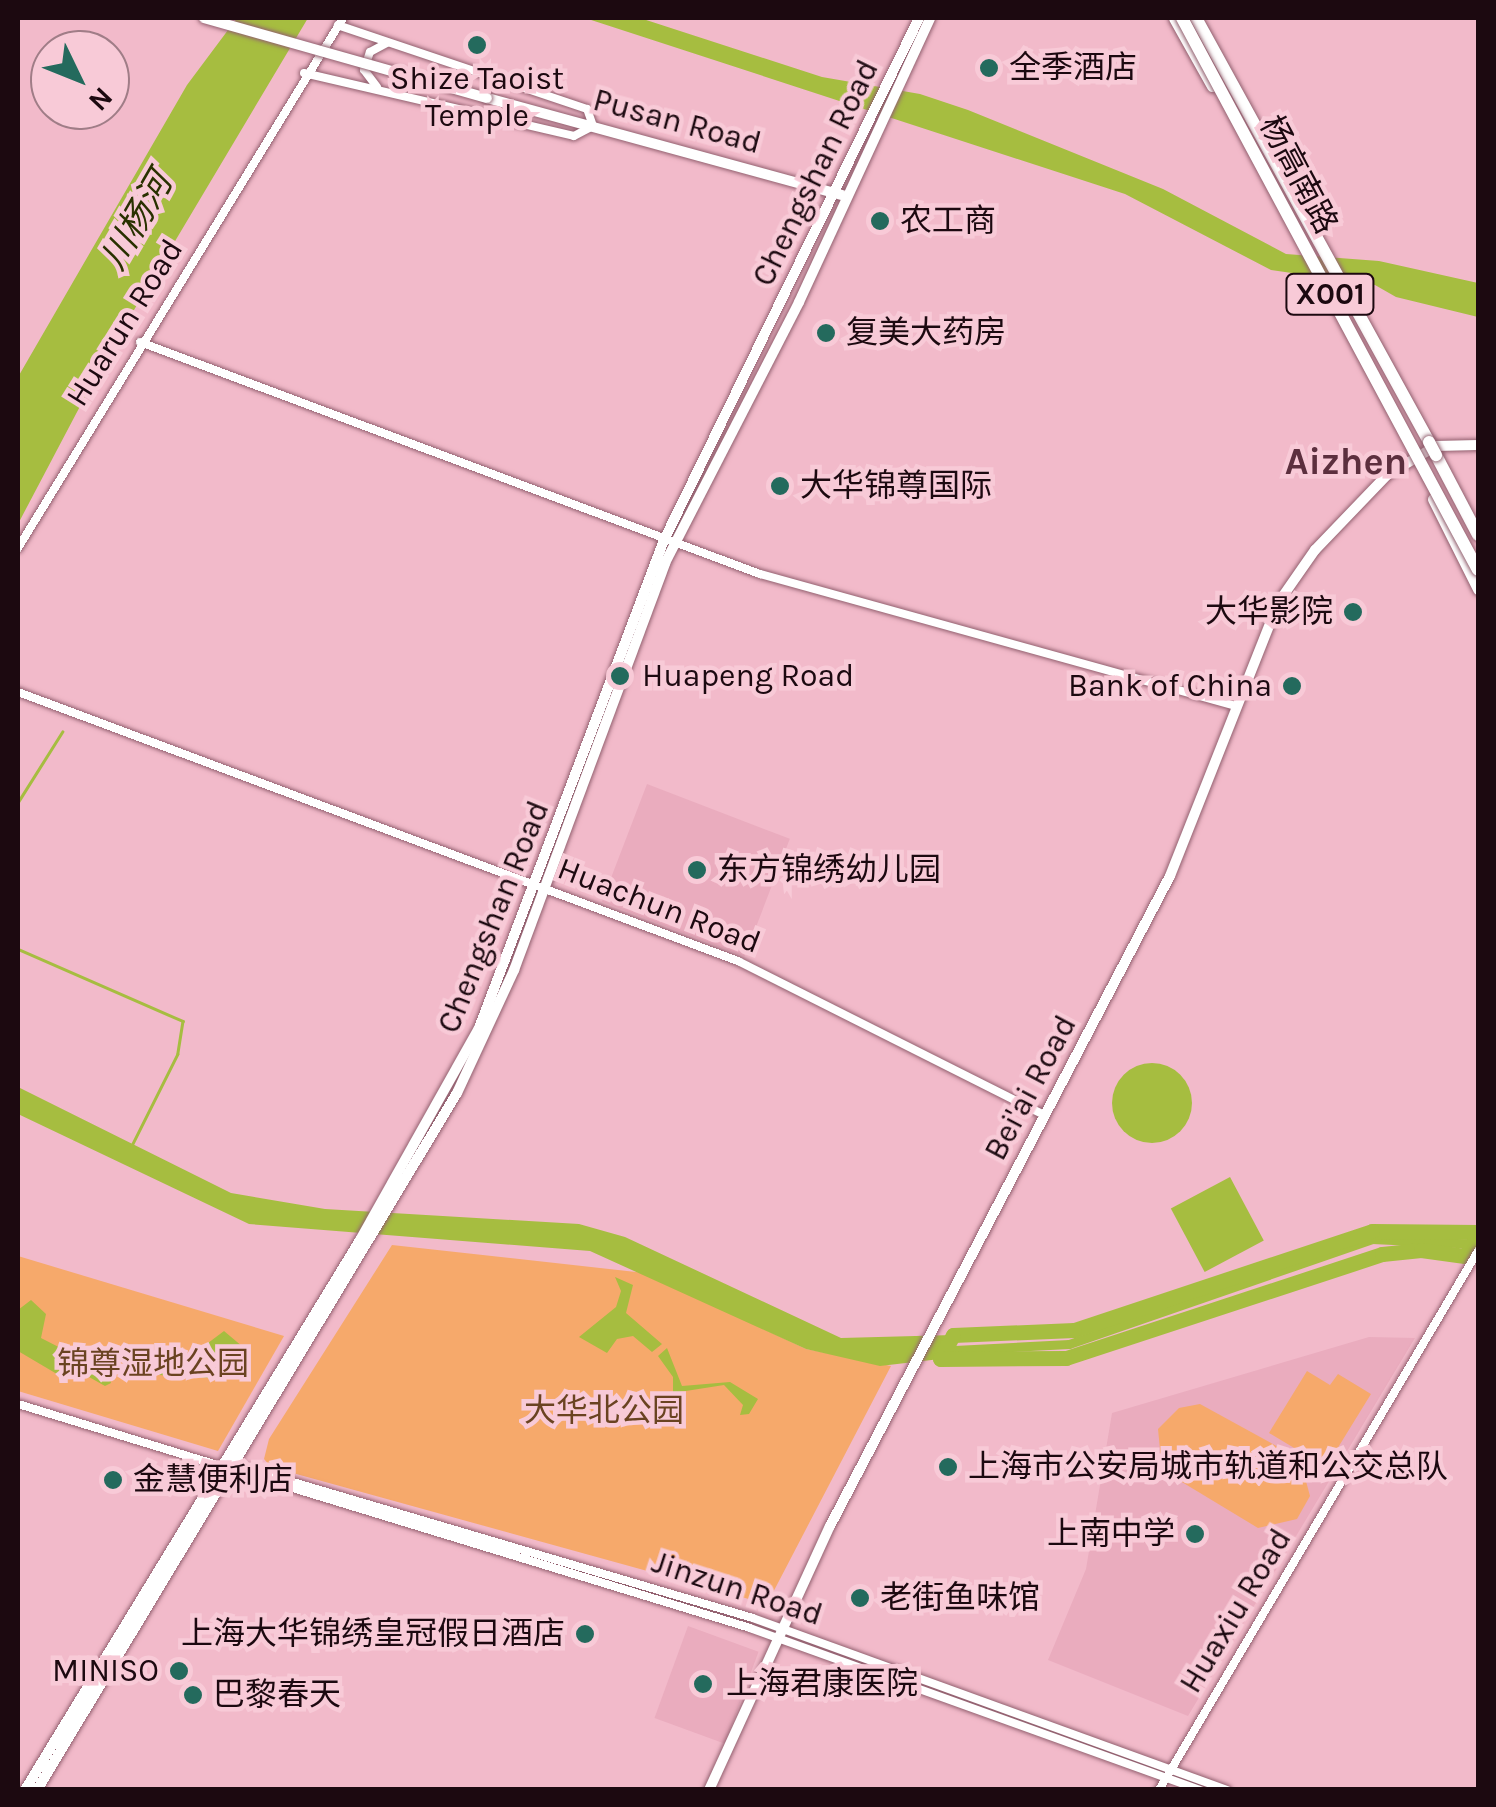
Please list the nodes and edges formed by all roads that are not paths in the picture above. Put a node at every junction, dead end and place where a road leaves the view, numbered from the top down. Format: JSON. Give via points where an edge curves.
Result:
{"nodes":[{"id":1,"x":204,"y":18,"type":"edge"},
{"id":2,"x":919,"y":18,"type":"edge"},
{"id":3,"x":930,"y":18,"type":"edge"},
{"id":4,"x":1174,"y":18,"type":"edge"},
{"id":5,"x":1182,"y":18,"type":"edge"},
{"id":6,"x":1199,"y":18,"type":"edge"},
{"id":7,"x":340,"y":21,"type":"edge"},
{"id":8,"x":392,"y":43,"type":"junction"},
{"id":9,"x":304,"y":73,"type":"junction"},
{"id":10,"x":897,"y":78,"type":"junction"},
{"id":11,"x":378,"y":88,"type":"junction"},
{"id":12,"x":593,"y":126,"type":"junction"},
{"id":13,"x":842,"y":195,"type":"junction"},
{"id":14,"x":140,"y":342,"type":"junction"},
{"id":15,"x":1478,"y":445,"type":"edge"},
{"id":16,"x":1436,"y":446,"type":"junction"},
{"id":17,"x":1412,"y":459,"type":"junction"},
{"id":18,"x":1478,"y":525,"type":"edge"},
{"id":19,"x":1478,"y":535,"type":"edge"},
{"id":20,"x":669,"y":542,"type":"junction"},
{"id":21,"x":18,"y":548,"type":"edge"},
{"id":22,"x":1478,"y":570,"type":"edge"},
{"id":23,"x":1478,"y":588,"type":"edge"},
{"id":24,"x":18,"y":692,"type":"edge"},
{"id":25,"x":1236,"y":706,"type":"junction"},
{"id":26,"x":541,"y":886,"type":"junction"},
{"id":27,"x":1044,"y":1115,"type":"junction"},
{"id":28,"x":1478,"y":1251,"type":"edge"},
{"id":29,"x":18,"y":1404,"type":"edge"},
{"id":30,"x":229,"y":1467,"type":"junction"},
{"id":31,"x":780,"y":1632,"type":"junction"},
{"id":32,"x":1170,"y":1772,"type":"junction"},
{"id":33,"x":25,"y":1790,"type":"edge"},
{"id":34,"x":36,"y":1790,"type":"edge"},
{"id":35,"x":709,"y":1790,"type":"edge"},
{"id":36,"x":1159,"y":1790,"type":"edge"},
{"id":37,"x":1200,"y":1790,"type":"edge"},
{"id":38,"x":1227,"y":1790,"type":"edge"}],
"edges":[{"from":1,"to":12,"type":"main road","name":"Pusan Road","bridge":true},
{"from":2,"to":10,"type":"main road","name":"Chengshan Road"},
{"from":3,"to":10,"type":"main road","name":"Chengshan Road"},
{"from":4,"to":17,"type":"main road","number":"X001","bridge":true},
{"from":5,"to":22,"type":"highway","name":"杨高南路","number":"X001","bridge":true},
{"from":6,"to":16,"type":"main road","number":"X001"},
{"from":6,"to":19,"type":"highway","name":"杨高南路","number":"X001","bridge":true},
{"from":7,"to":8,"type":"street"},
{"from":7,"to":9,"type":"street","name":"Huarun Road"},
{"from":8,"to":11,"type":"street","via":[[370,52],[364,70]]},
{"from":8,"to":12,"type":"street","via":[[587,110]]},
{"from":9,"to":11,"type":"street"},
{"from":9,"to":14,"type":"street","name":"Huarun Road"},
{"from":10,"to":13,"type":"main road","name":"Chengshan Road"},
{"from":11,"to":12,"type":"street","via":[[574,136]]},
{"from":12,"to":13,"type":"main road","name":"Pusan Road"},
{"from":13,"to":20,"type":"main road","name":"Chengshan Road"},
{"from":14,"to":20,"type":"street"},
{"from":14,"to":21,"type":"street","name":"Huarun Road"},
{"from":15,"to":16,"type":"main road"},
{"from":16,"to":17,"type":"main road","name":"Bei'ai Road"},
{"from":16,"to":18,"type":"main road","number":"X001"},
{"from":17,"to":23,"type":"main road","number":"X001"},
{"from":17,"to":25,"type":"main road","name":"Bei'ai Road","via":[[1387,476],[1299,570],[1270,619]]},
{"from":20,"to":25,"type":"street","via":[[954,632]]},
{"from":20,"to":26,"type":"main road","name":"Chengshan Road"},
{"from":24,"to":26,"type":"street","name":"Huachun Road"},
{"from":25,"to":27,"type":"main road","name":"Bei'ai Road","via":[[1170,876]]},
{"from":26,"to":27,"type":"street","name":"Huachun Road","via":[[738,961]]},
{"from":26,"to":30,"type":"main road","name":"Chengshan Road","via":[[479,1028],[386,1204]]},
{"from":27,"to":31,"type":"main road","name":"Bei'ai Road"},
{"from":28,"to":32,"type":"street","name":"Huaxiu Road"},
{"from":29,"to":30,"type":"street","name":"Jinzun Road"},
{"from":30,"to":31,"type":"street","name":"Jinzun Road"},
{"from":30,"to":33,"type":"main road","name":"Chengshan Road"},
{"from":30,"to":34,"type":"main road","name":"Chengshan Road"},
{"from":31,"to":32,"type":"street","name":"Jinzun Road"},
{"from":31,"to":35,"type":"main road","name":"Bei'ai Road"},
{"from":32,"to":36,"type":"street","name":"Huaxiu Road"},
{"from":32,"to":37,"type":"street","name":"Jinzun Road"},
{"from":32,"to":38,"type":"street","name":"Jinzun Road"}]}
